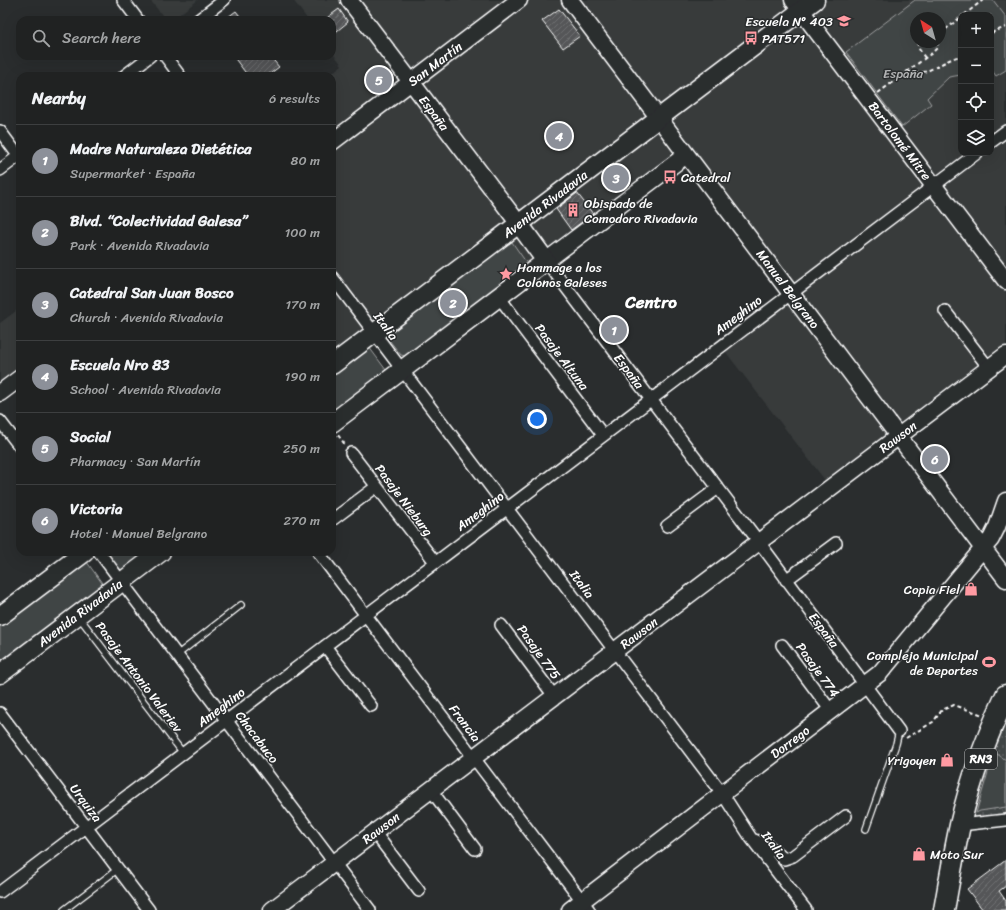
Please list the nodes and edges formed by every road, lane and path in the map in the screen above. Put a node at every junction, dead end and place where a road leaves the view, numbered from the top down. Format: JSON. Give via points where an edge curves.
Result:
{"nodes":[{"id":1,"x":122,"y":0,"type":"edge"},
{"id":2,"x":224,"y":0,"type":"edge"},
{"id":3,"x":349,"y":0,"type":"edge"},
{"id":4,"x":519,"y":0,"type":"edge"},
{"id":5,"x":570,"y":0,"type":"edge"},
{"id":6,"x":983,"y":0,"type":"edge"},
{"id":7,"x":803,"y":3,"type":"edge"},
{"id":8,"x":968,"y":12,"type":"edge"},
{"id":9,"x":135,"y":16,"type":"edge"},
{"id":10,"x":203,"y":16,"type":"edge"},
{"id":11,"x":958,"y":19,"type":"edge"},
{"id":12,"x":1006,"y":27,"type":"edge"},
{"id":13,"x":946,"y":29,"type":"edge"},
{"id":14,"x":994,"y":32,"type":"edge"},
{"id":15,"x":919,"y":48,"type":"edge"},
{"id":16,"x":937,"y":48,"type":"edge"},
{"id":17,"x":958,"y":57,"type":"edge"},
{"id":18,"x":925,"y":58,"type":"junction"},
{"id":19,"x":145,"y":60,"type":"edge"},
{"id":20,"x":168,"y":60,"type":"edge"},
{"id":21,"x":129,"y":72,"type":"edge"},
{"id":22,"x":177,"y":72,"type":"edge"},
{"id":23,"x":906,"y":72,"type":"junction"},
{"id":24,"x":411,"y":82,"type":"junction"},
{"id":25,"x":877,"y":94,"type":"dead end"},
{"id":26,"x":659,"y":118,"type":"junction"},
{"id":27,"x":0,"y":131,"type":"edge"},
{"id":28,"x":1006,"y":131,"type":"edge"},
{"id":29,"x":336,"y":139,"type":"edge"},
{"id":30,"x":994,"y":140,"type":"edge"},
{"id":31,"x":16,"y":151,"type":"edge"},
{"id":32,"x":686,"y":155,"type":"junction"},
{"id":33,"x":973,"y":156,"type":"edge"},
{"id":34,"x":16,"y":159,"type":"edge"},
{"id":35,"x":0,"y":170,"type":"edge"},
{"id":36,"x":934,"y":186,"type":"junction"},
{"id":37,"x":518,"y":224,"type":"junction"},
{"id":38,"x":546,"y":261,"type":"junction"},
{"id":39,"x":1006,"y":281,"type":"edge"},
{"id":40,"x":336,"y":282,"type":"edge"},
{"id":41,"x":791,"y":293,"type":"junction"},
{"id":42,"x":499,"y":297,"type":"junction"},
{"id":43,"x":945,"y":311,"type":"dead end"},
{"id":44,"x":374,"y":333,"type":"junction"},
{"id":45,"x":1006,"y":355,"type":"edge"},
{"id":46,"x":336,"y":362,"type":"edge"},
{"id":47,"x":989,"y":368,"type":"junction"},
{"id":48,"x":402,"y":370,"type":"junction"},
{"id":49,"x":16,"y":381,"type":"edge"},
{"id":50,"x":0,"y":393,"type":"edge"},
{"id":51,"x":651,"y":399,"type":"junction"},
{"id":52,"x":0,"y":421,"type":"edge"},
{"id":53,"x":336,"y":426,"type":"edge"},
{"id":54,"x":336,"y":431,"type":"edge"},
{"id":55,"x":603,"y":435,"type":"junction"},
{"id":56,"x":899,"y":436,"type":"junction"},
{"id":57,"x":16,"y":442,"type":"edge"},
{"id":58,"x":351,"y":453,"type":"joint"},
{"id":59,"x":376,"y":487,"type":"junction"},
{"id":60,"x":718,"y":488,"type":"junction"},
{"id":61,"x":1006,"y":501,"type":"edge"},
{"id":62,"x":507,"y":508,"type":"junction"},
{"id":63,"x":336,"y":517,"type":"edge"},
{"id":64,"x":667,"y":526,"type":"dead end"},
{"id":65,"x":759,"y":542,"type":"junction"},
{"id":66,"x":836,"y":543,"type":"dead end"},
{"id":67,"x":984,"y":548,"type":"junction"},
{"id":68,"x":80,"y":556,"type":"edge"},
{"id":69,"x":102,"y":556,"type":"edge"},
{"id":70,"x":156,"y":556,"type":"edge"},
{"id":71,"x":321,"y":556,"type":"edge"},
{"id":72,"x":435,"y":562,"type":"junction"},
{"id":73,"x":1006,"y":578,"type":"edge"},
{"id":74,"x":786,"y":580,"type":"junction"},
{"id":75,"x":122,"y":582,"type":"junction"},
{"id":76,"x":241,"y":605,"type":"dead end"},
{"id":77,"x":78,"y":615,"type":"junction"},
{"id":78,"x":366,"y":615,"type":"junction"},
{"id":79,"x":0,"y":616,"type":"edge"},
{"id":80,"x":501,"y":625,"type":"dead end"},
{"id":81,"x":782,"y":645,"type":"dead end"},
{"id":82,"x":325,"y":646,"type":"junction"},
{"id":83,"x":615,"y":651,"type":"junction"},
{"id":84,"x":177,"y":654,"type":"junction"},
{"id":85,"x":0,"y":674,"type":"edge"},
{"id":86,"x":865,"y":686,"type":"junction"},
{"id":87,"x":1006,"y":695,"type":"edge"},
{"id":88,"x":554,"y":696,"type":"junction"},
{"id":89,"x":371,"y":706,"type":"dead end"},
{"id":90,"x":831,"y":711,"type":"junction"},
{"id":91,"x":0,"y":713,"type":"edge"},
{"id":92,"x":226,"y":720,"type":"junction"},
{"id":93,"x":995,"y":720,"type":"junction"},
{"id":94,"x":899,"y":730,"type":"joint"},
{"id":95,"x":896,"y":744,"type":"junction"},
{"id":96,"x":183,"y":753,"type":"junction"},
{"id":97,"x":474,"y":758,"type":"junction"},
{"id":98,"x":431,"y":790,"type":"junction"},
{"id":99,"x":722,"y":793,"type":"junction"},
{"id":100,"x":846,"y":816,"type":"dead end"},
{"id":101,"x":1006,"y":820,"type":"edge"},
{"id":102,"x":960,"y":825,"type":"junction"},
{"id":103,"x":86,"y":827,"type":"junction"},
{"id":104,"x":866,"y":829,"type":"dead end"},
{"id":105,"x":375,"y":833,"type":"junction"},
{"id":106,"x":751,"y":838,"type":"junction"},
{"id":107,"x":475,"y":849,"type":"dead end"},
{"id":108,"x":334,"y":863,"type":"junction"},
{"id":109,"x":118,"y":869,"type":"junction"},
{"id":110,"x":419,"y":891,"type":"dead end"},
{"id":111,"x":0,"y":892,"type":"edge"},
{"id":112,"x":580,"y":907,"type":"edge"},
{"id":113,"x":64,"y":910,"type":"edge"},
{"id":114,"x":149,"y":910,"type":"edge"},
{"id":115,"x":272,"y":910,"type":"edge"},
{"id":116,"x":370,"y":910,"type":"edge"},
{"id":117,"x":806,"y":910,"type":"edge"},
{"id":118,"x":944,"y":910,"type":"edge"}],
"edges":[{"from":1,"to":9,"type":"street"},
{"from":2,"to":10,"type":"street"},
{"from":3,"to":24,"type":"street","name":"España"},
{"from":4,"to":24,"type":"street","name":"San Martín"},
{"from":5,"to":26,"type":"street","name":"Manuel Belgrano"},
{"from":6,"to":8,"type":"path"},
{"from":7,"to":26,"type":"main road","name":"Avenida Rivadavia"},
{"from":7,"to":36,"type":"street","name":"Bartolomé Mitre"},
{"from":11,"to":13,"type":"path"},
{"from":12,"to":14,"type":"path"},
{"from":15,"to":18,"type":"path"},
{"from":16,"to":18,"type":"path"},
{"from":17,"to":23,"type":"path","via":[[922,73]]},
{"from":18,"to":23,"type":"path"},
{"from":19,"to":21,"type":"street"},
{"from":20,"to":22,"type":"street"},
{"from":23,"to":25,"type":"path"},
{"from":24,"to":29,"type":"street","name":"San Martín"},
{"from":24,"to":37,"type":"street","name":"España"},
{"from":26,"to":32,"type":"street","name":"Manuel Belgrano"},
{"from":26,"to":37,"type":"main road","name":"Avenida Rivadavia"},
{"from":27,"to":31,"type":"street"},
{"from":28,"to":30,"type":"street"},
{"from":32,"to":38,"type":"street"},
{"from":32,"to":41,"type":"street","name":"Manuel Belgrano"},
{"from":33,"to":36,"type":"street","name":"Ameghino"},
{"from":34,"to":35,"type":"street"},
{"from":36,"to":39,"type":"street","name":"Bartolomé Mitre"},
{"from":36,"to":41,"type":"street","name":"Ameghino"},
{"from":37,"to":38,"type":"main road","name":"España"},
{"from":37,"to":44,"type":"main road","name":"Avenida Rivadavia"},
{"from":38,"to":42,"type":"main road"},
{"from":38,"to":51,"type":"street","name":"España"},
{"from":40,"to":44,"type":"street","name":"Italia"},
{"from":41,"to":51,"type":"street","name":"Ameghino"},
{"from":41,"to":56,"type":"street","name":"Manuel Belgrano"},
{"from":42,"to":48,"type":"main road"},
{"from":42,"to":55,"type":"street","name":"Pasaje Altuna"},
{"from":43,"to":47,"type":"street"},
{"from":44,"to":46,"type":"main road","name":"Avenida Rivadavia"},
{"from":44,"to":48,"type":"street","name":"Italia"},
{"from":45,"to":47,"type":"street","name":"Rawson"},
{"from":47,"to":56,"type":"street","name":"Rawson"},
{"from":48,"to":53,"type":"main road"},
{"from":48,"to":62,"type":"street","name":"Italia"},
{"from":49,"to":50,"type":"street"},
{"from":51,"to":55,"type":"street","name":"Ameghino"},
{"from":51,"to":60,"type":"street","name":"España"},
{"from":52,"to":57,"type":"street"},
{"from":54,"to":58,"type":"path"},
{"from":55,"to":62,"type":"street","name":"Ameghino"},
{"from":56,"to":65,"type":"street","name":"Rawson"},
{"from":56,"to":67,"type":"street","name":"Manuel Belgrano"},
{"from":58,"to":59,"type":"street","name":"Pasaje Nieburg"},
{"from":59,"to":63,"type":"street"},
{"from":59,"to":72,"type":"street","name":"Pasaje Nieburg"},
{"from":60,"to":64,"type":"street"},
{"from":60,"to":65,"type":"street","name":"España"},
{"from":61,"to":67,"type":"street","name":"Dorrego","via":[[997,527]]},
{"from":62,"to":72,"type":"street","name":"Ameghino"},
{"from":62,"to":83,"type":"street","name":"Italia"},
{"from":65,"to":74,"type":"street","name":"España"},
{"from":65,"to":83,"type":"street","name":"Rawson"},
{"from":66,"to":74,"type":"street"},
{"from":67,"to":73,"type":"street","name":"Manuel Belgrano"},
{"from":67,"to":86,"type":"street","name":"Dorrego","via":[[880,673]]},
{"from":68,"to":79,"type":"main road"},
{"from":69,"to":75,"type":"street","name":"Chacabuco"},
{"from":70,"to":75,"type":"main road","name":"Avenida Rivadavia"},
{"from":71,"to":78,"type":"street","name":"Francia"},
{"from":72,"to":78,"type":"street","name":"Ameghino"},
{"from":74,"to":86,"type":"street","name":"España"},
{"from":75,"to":77,"type":"main road","name":"Avenida Rivadavia"},
{"from":75,"to":84,"type":"street","name":"Chacabuco"},
{"from":76,"to":84,"type":"lane"},
{"from":77,"to":85,"type":"main road","name":"Avenida Rivadavia"},
{"from":77,"to":96,"type":"lane","name":"Pasaje Antonio Valeriev"},
{"from":78,"to":82,"type":"street","name":"Ameghino"},
{"from":78,"to":97,"type":"street","name":"Francia"},
{"from":80,"to":88,"type":"street","name":"Pasaje 775"},
{"from":81,"to":90,"type":"street","name":"Pasaje 774"},
{"from":82,"to":89,"type":"street"},
{"from":82,"to":92,"type":"street","name":"Ameghino"},
{"from":83,"to":88,"type":"street","name":"Rawson"},
{"from":83,"to":99,"type":"street","name":"Italia"},
{"from":84,"to":92,"type":"street","name":"Chacabuco"},
{"from":86,"to":90,"type":"street","name":"Dorrego"},
{"from":86,"to":94,"type":"street","name":"España"},
{"from":87,"to":93,"type":"highway","number":"RN3"},
{"from":88,"to":97,"type":"street","name":"Rawson"},
{"from":90,"to":99,"type":"street","name":"Dorrego"},
{"from":91,"to":103,"type":"street","name":"Urquiza"},
{"from":92,"to":96,"type":"street","name":"Ameghino"},
{"from":92,"to":108,"type":"street","name":"Chacabuco"},
{"from":93,"to":95,"type":"path","via":[[954,705],[942,710],[933,722]]},
{"from":93,"to":102,"type":"highway","number":"RN3"},
{"from":94,"to":95,"type":"lane"},
{"from":95,"to":104,"type":"lane"},
{"from":96,"to":103,"type":"street","name":"Ameghino"},
{"from":97,"to":98,"type":"street","name":"Rawson"},
{"from":97,"to":112,"type":"street","name":"Francia"},
{"from":98,"to":105,"type":"street","name":"Rawson"},
{"from":98,"to":107,"type":"street"},
{"from":99,"to":106,"type":"street","name":"Italia"},
{"from":99,"to":112,"type":"street","name":"Dorrego"},
{"from":100,"to":106,"type":"street","via":[[793,856],[784,859],[769,846]]},
{"from":101,"to":102,"type":"street"},
{"from":102,"to":118,"type":"highway","number":"RN3"},
{"from":103,"to":109,"type":"street","name":"Urquiza"},
{"from":103,"to":111,"type":"street","name":"Ameghino"},
{"from":105,"to":108,"type":"street","name":"Rawson"},
{"from":105,"to":110,"type":"street"},
{"from":106,"to":117,"type":"street","name":"Italia"},
{"from":108,"to":115,"type":"street","name":"Rawson"},
{"from":108,"to":116,"type":"street","name":"Chacabuco"},
{"from":109,"to":113,"type":"lane"},
{"from":109,"to":114,"type":"street","name":"Urquiza"}]}
